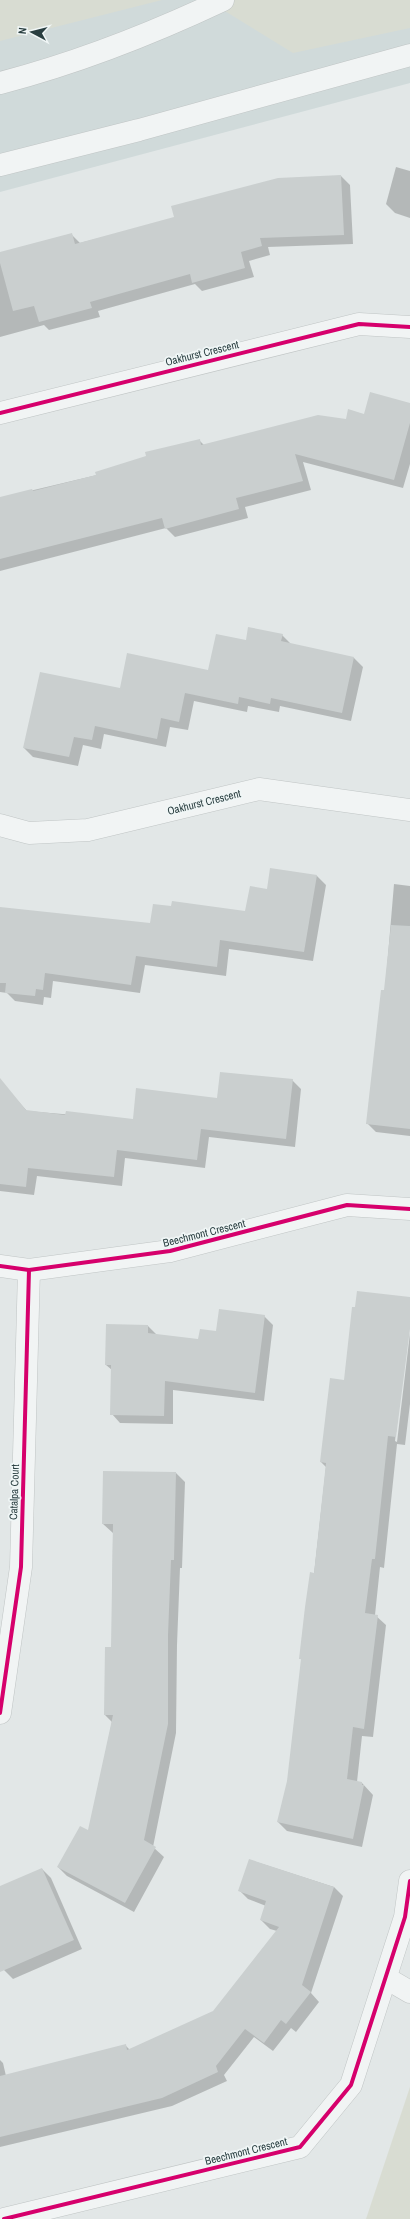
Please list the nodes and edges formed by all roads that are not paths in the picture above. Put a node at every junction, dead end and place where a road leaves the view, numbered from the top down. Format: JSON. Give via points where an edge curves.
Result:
{"nodes":[{"id":1,"x":223,"y":0,"type":"edge"},
{"id":2,"x":410,"y":55,"type":"edge"},
{"id":3,"x":0,"y":83,"type":"edge"},
{"id":4,"x":0,"y":165,"type":"edge"},
{"id":5,"x":410,"y":327,"type":"edge"},
{"id":6,"x":0,"y":413,"type":"edge"},
{"id":7,"x":410,"y":810,"type":"edge"},
{"id":8,"x":0,"y":825,"type":"edge"},
{"id":9,"x":410,"y":1209,"type":"edge"},
{"id":10,"x":0,"y":1266,"type":"edge"},
{"id":11,"x":29,"y":1270,"type":"junction"},
{"id":12,"x":0,"y":1713,"type":"edge"},
{"id":13,"x":410,"y":1881,"type":"edge"},
{"id":14,"x":386,"y":1978,"type":"junction"},
{"id":15,"x":410,"y":1992,"type":"edge"},
{"id":16,"x":4,"y":2219,"type":"edge"}],
"edges":[{"from":1,"to":3,"type":"street","via":[[159,30],[52,69]]},
{"from":2,"to":4,"type":"street","via":[[146,128]]},
{"from":5,"to":6,"type":"street","name":"Oakhurst Crescent","via":[[359,324]]},
{"from":7,"to":8,"type":"street","name":"Oakhurst Crescent","via":[[259,789],[88,830],[29,833]]},
{"from":9,"to":11,"type":"street","name":"Beechmont Crescent","via":[[347,1205],[170,1252]]},
{"from":10,"to":11,"type":"street","name":"Beechmont Crescent"},
{"from":11,"to":12,"type":"street","name":"Catalpa Court","via":[[21,1567]]},
{"from":13,"to":14,"type":"street","name":"Beechmont Crescent","via":[[405,1917]]},
{"from":14,"to":15,"type":"street"},
{"from":14,"to":16,"type":"street","name":"Beechmont Crescent","via":[[351,2085],[300,2147]]}]}
